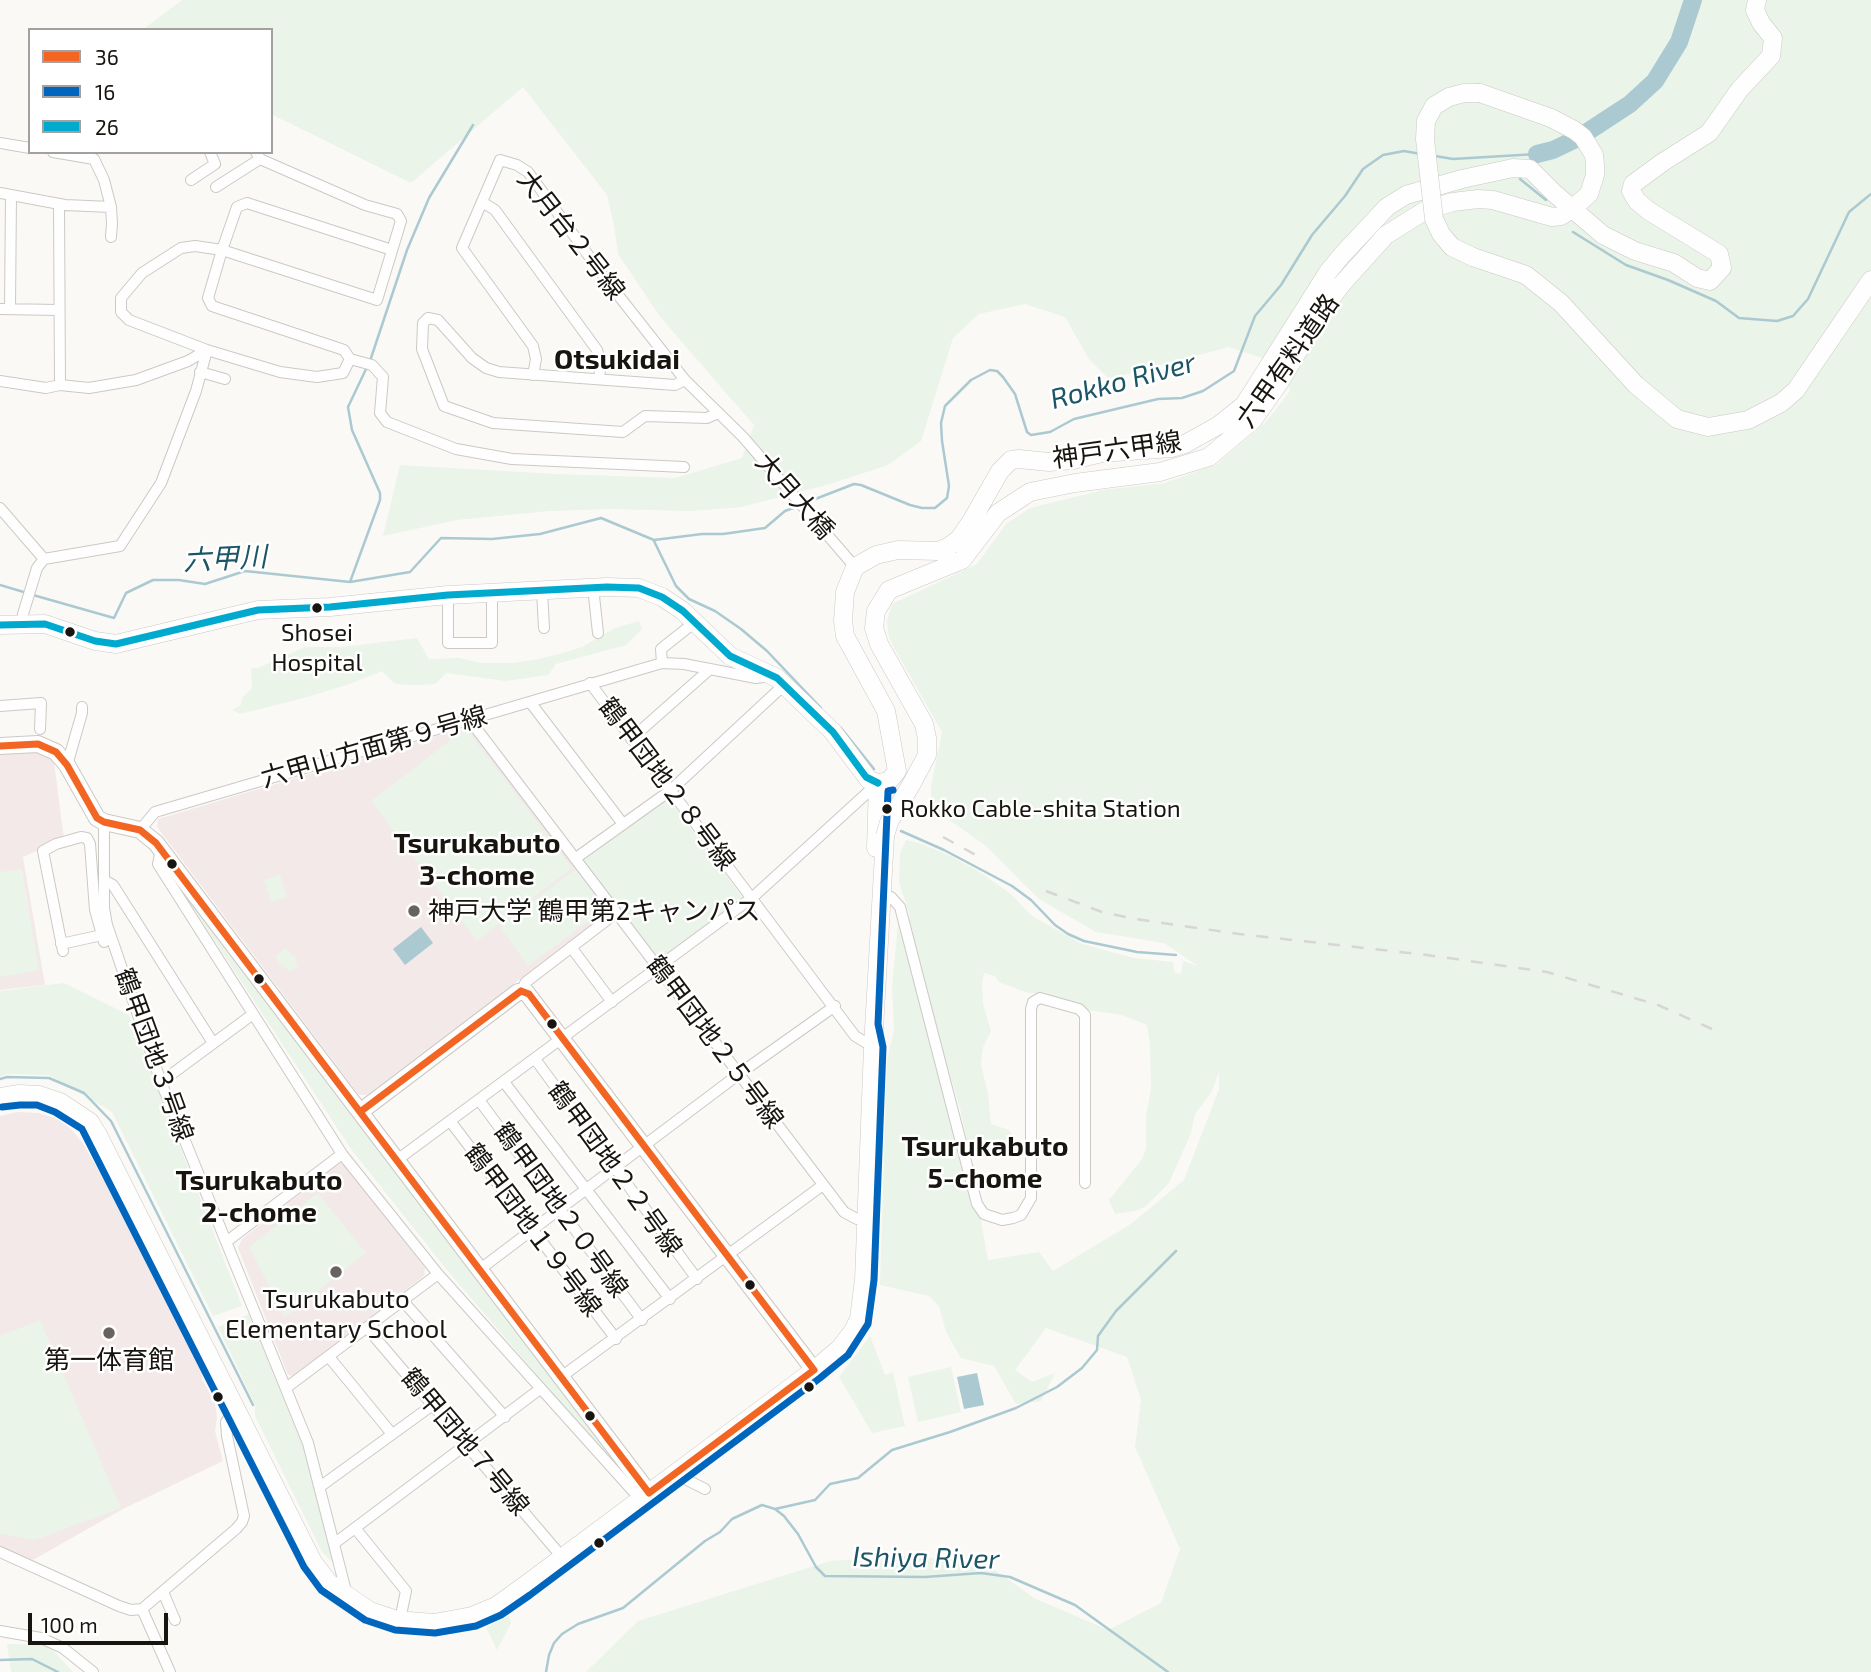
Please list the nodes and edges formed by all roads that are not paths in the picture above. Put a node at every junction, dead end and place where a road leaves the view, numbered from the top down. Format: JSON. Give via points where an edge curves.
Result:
{"nodes":[{"id":1,"x":1757,"y":0,"type":"edge"},
{"id":2,"x":0,"y":143,"type":"edge"},
{"id":3,"x":28,"y":148,"type":"edge"},
{"id":4,"x":65,"y":154,"type":"edge"},
{"id":5,"x":211,"y":154,"type":"edge"},
{"id":6,"x":258,"y":156,"type":"edge"},
{"id":7,"x":191,"y":180,"type":"dead end"},
{"id":8,"x":216,"y":187,"type":"dead end"},
{"id":9,"x":6,"y":194,"type":"edge"},
{"id":10,"x":482,"y":202,"type":"junction"},
{"id":11,"x":59,"y":204,"type":"junction"},
{"id":12,"x":111,"y":207,"type":"junction"},
{"id":13,"x":1572,"y":209,"type":"junction"},
{"id":14,"x":111,"y":237,"type":"dead end"},
{"id":15,"x":222,"y":250,"type":"junction"},
{"id":16,"x":391,"y":250,"type":"junction"},
{"id":17,"x":1871,"y":281,"type":"edge"},
{"id":18,"x":5,"y":309,"type":"edge"},
{"id":19,"x":58,"y":310,"type":"junction"},
{"id":20,"x":207,"y":350,"type":"junction"},
{"id":21,"x":347,"y":355,"type":"junction"},
{"id":22,"x":200,"y":372,"type":"junction"},
{"id":23,"x":533,"y":375,"type":"junction"},
{"id":24,"x":599,"y":378,"type":"junction"},
{"id":25,"x":225,"y":379,"type":"dead end"},
{"id":26,"x":685,"y":380,"type":"junction"},
{"id":27,"x":0,"y":381,"type":"edge"},
{"id":28,"x":60,"y":385,"type":"junction"},
{"id":29,"x":718,"y":413,"type":"junction"},
{"id":30,"x":684,"y":467,"type":"dead end"},
{"id":31,"x":0,"y":508,"type":"edge"},
{"id":32,"x":44,"y":559,"type":"junction"},
{"id":33,"x":850,"y":561,"type":"junction"},
{"id":34,"x":593,"y":587,"type":"junction"},
{"id":35,"x":542,"y":591,"type":"junction"},
{"id":36,"x":492,"y":593,"type":"junction"},
{"id":37,"x":448,"y":595,"type":"junction"},
{"id":38,"x":695,"y":622,"type":"junction"},
{"id":39,"x":22,"y":624,"type":"junction"},
{"id":40,"x":0,"y":625,"type":"edge"},
{"id":41,"x":544,"y":628,"type":"dead end"},
{"id":42,"x":598,"y":633,"type":"dead end"},
{"id":43,"x":662,"y":663,"type":"junction"},
{"id":44,"x":710,"y":669,"type":"junction"},
{"id":45,"x":768,"y":673,"type":"junction"},
{"id":46,"x":590,"y":683,"type":"junction"},
{"id":47,"x":785,"y":684,"type":"junction"},
{"id":48,"x":530,"y":702,"type":"junction"},
{"id":49,"x":0,"y":706,"type":"edge"},
{"id":50,"x":82,"y":707,"type":"dead end"},
{"id":51,"x":469,"y":719,"type":"junction"},
{"id":52,"x":40,"y":729,"type":"dead end"},
{"id":53,"x":631,"y":739,"type":"junction"},
{"id":54,"x":0,"y":746,"type":"edge"},
{"id":55,"x":67,"y":765,"type":"junction"},
{"id":56,"x":878,"y":783,"type":"junction"},
{"id":57,"x":671,"y":790,"type":"junction"},
{"id":58,"x":878,"y":812,"type":"junction"},
{"id":59,"x":104,"y":822,"type":"junction"},
{"id":60,"x":623,"y":824,"type":"junction"},
{"id":61,"x":140,"y":830,"type":"junction"},
{"id":62,"x":161,"y":849,"type":"junction"},
{"id":63,"x":576,"y":858,"type":"junction"},
{"id":64,"x":104,"y":880,"type":"junction"},
{"id":65,"x":891,"y":897,"type":"junction"},
{"id":66,"x":753,"y":898,"type":"junction"},
{"id":67,"x":616,"y":913,"type":"junction"},
{"id":68,"x":106,"y":936,"type":"junction"},
{"id":69,"x":571,"y":947,"type":"junction"},
{"id":70,"x":659,"y":968,"type":"junction"},
{"id":71,"x":522,"y":991,"type":"junction"},
{"id":72,"x":612,"y":1002,"type":"junction"},
{"id":73,"x":835,"y":1006,"type":"junction"},
{"id":74,"x":253,"y":1014,"type":"junction"},
{"id":75,"x":562,"y":1039,"type":"junction"},
{"id":76,"x":214,"y":1043,"type":"junction"},
{"id":77,"x":873,"y":1047,"type":"junction"},
{"id":78,"x":535,"y":1059,"type":"junction"},
{"id":79,"x":739,"y":1074,"type":"junction"},
{"id":80,"x":161,"y":1082,"type":"junction"},
{"id":81,"x":504,"y":1082,"type":"junction"},
{"id":82,"x":0,"y":1097,"type":"edge"},
{"id":83,"x":479,"y":1100,"type":"junction"},
{"id":84,"x":360,"y":1112,"type":"junction"},
{"id":85,"x":450,"y":1121,"type":"junction"},
{"id":86,"x":645,"y":1147,"type":"junction"},
{"id":87,"x":342,"y":1154,"type":"junction"},
{"id":88,"x":397,"y":1160,"type":"junction"},
{"id":89,"x":615,"y":1170,"type":"junction"},
{"id":90,"x":1085,"y":1183,"type":"dead end"},
{"id":91,"x":823,"y":1185,"type":"junction"},
{"id":92,"x":587,"y":1191,"type":"junction"},
{"id":93,"x":561,"y":1210,"type":"junction"},
{"id":94,"x":866,"y":1219,"type":"junction"},
{"id":95,"x":534,"y":1230,"type":"junction"},
{"id":96,"x":226,"y":1242,"type":"junction"},
{"id":97,"x":727,"y":1256,"type":"junction"},
{"id":98,"x":479,"y":1270,"type":"junction"},
{"id":99,"x":438,"y":1273,"type":"junction"},
{"id":100,"x":696,"y":1279,"type":"junction"},
{"id":101,"x":670,"y":1299,"type":"junction"},
{"id":102,"x":403,"y":1301,"type":"junction"},
{"id":103,"x":642,"y":1320,"type":"junction"},
{"id":104,"x":367,"y":1328,"type":"junction"},
{"id":105,"x":616,"y":1339,"type":"junction"},
{"id":106,"x":329,"y":1357,"type":"junction"},
{"id":107,"x":814,"y":1370,"type":"junction"},
{"id":108,"x":561,"y":1377,"type":"junction"},
{"id":109,"x":286,"y":1388,"type":"junction"},
{"id":110,"x":540,"y":1389,"type":"junction"},
{"id":111,"x":434,"y":1404,"type":"junction"},
{"id":112,"x":235,"y":1409,"type":"junction"},
{"id":113,"x":505,"y":1417,"type":"junction"},
{"id":114,"x":392,"y":1434,"type":"junction"},
{"id":115,"x":468,"y":1445,"type":"junction"},
{"id":116,"x":675,"y":1474,"type":"junction"},
{"id":117,"x":321,"y":1486,"type":"junction"},
{"id":118,"x":705,"y":1489,"type":"dead end"},
{"id":119,"x":645,"y":1496,"type":"junction"},
{"id":120,"x":355,"y":1528,"type":"junction"},
{"id":121,"x":334,"y":1543,"type":"junction"},
{"id":122,"x":0,"y":1552,"type":"edge"},
{"id":123,"x":562,"y":1557,"type":"junction"},
{"id":124,"x":163,"y":1592,"type":"junction"},
{"id":125,"x":348,"y":1598,"type":"junction"},
{"id":126,"x":142,"y":1609,"type":"junction"},
{"id":127,"x":175,"y":1620,"type":"dead end"},
{"id":128,"x":400,"y":1620,"type":"junction"},
{"id":129,"x":0,"y":1631,"type":"edge"},
{"id":130,"x":93,"y":1672,"type":"edge"},
{"id":131,"x":170,"y":1672,"type":"edge"}],
"edges":[{"from":1,"to":13,"type":"main road","via":[[1755,10],[1773,38],[1771,56],[1709,133],[1633,184],[1631,191],[1649,211],[1719,254],[1722,268],[1717,276],[1710,281],[1697,278],[1674,263],[1635,251],[1603,235]]},
{"from":2,"to":3,"type":"street"},
{"from":4,"to":12,"type":"street","via":[[94,159]]},
{"from":5,"to":7,"type":"street","via":[[215,164]]},
{"from":6,"to":8,"type":"street"},
{"from":6,"to":16,"type":"street","via":[[365,205],[397,214],[401,221]]},
{"from":9,"to":11,"type":"street"},
{"from":9,"to":18,"type":"street"},
{"from":10,"to":23,"type":"street","name":"大月台２号線","via":[[462,248],[533,346],[537,359]]},
{"from":10,"to":24,"type":"street","via":[[495,210],[597,350]]},
{"from":10,"to":26,"type":"street","name":"大月台２号線","via":[[500,160],[528,172]]},
{"from":11,"to":12,"type":"street"},
{"from":11,"to":19,"type":"street"},
{"from":12,"to":14,"type":"street"},
{"from":13,"to":17,"type":"main road","bridge":true,"via":[[1593,186],[1595,165],[1590,145],[1574,130],[1528,108],[1480,93],[1464,93],[1434,106],[1426,121],[1425,139],[1434,219],[1451,247],[1526,275],[1561,303],[1636,386],[1676,419],[1708,427],[1748,420],[1796,390]]},
{"from":13,"to":33,"type":"main road","name":"神戸六甲線","via":[[1530,169],[1462,179],[1406,195],[1387,207],[1335,264],[1244,405],[1219,425],[1172,447],[1049,462],[1011,460],[959,539],[948,547],[898,550]]},
{"from":13,"to":77,"type":"main road","name":"六甲有料道路","bridge":true,"via":[[1552,217],[1478,199],[1426,210],[1386,235],[1348,277],[1253,420],[1209,457],[1160,472],[1030,492],[998,513],[962,560],[884,596],[874,628],[924,724],[927,755],[885,836]]},
{"from":15,"to":16,"type":"street","via":[[237,207],[247,203]]},
{"from":15,"to":16,"type":"street","via":[[377,300]]},
{"from":15,"to":20,"type":"street","via":[[195,246],[173,252],[142,273],[121,298],[121,312],[129,320]]},
{"from":15,"to":21,"type":"street","via":[[208,298],[212,306]]},
{"from":18,"to":19,"type":"street"},
{"from":19,"to":28,"type":"street"},
{"from":20,"to":21,"type":"street","via":[[280,372],[317,377],[343,373]]},
{"from":20,"to":22,"type":"street"},
{"from":20,"to":28,"type":"street","via":[[136,380],[89,388]]},
{"from":21,"to":30,"type":"street","via":[[383,377],[380,413],[387,422],[456,449],[512,458]]},
{"from":22,"to":25,"type":"street"},
{"from":22,"to":32,"type":"street","via":[[161,483],[120,546]]},
{"from":23,"to":24,"type":"street"},
{"from":23,"to":29,"type":"street","via":[[486,368],[438,320],[428,318],[423,323],[422,349],[444,406],[493,423],[623,432],[645,415],[707,418]]},
{"from":24,"to":26,"type":"street","via":[[675,385]]},
{"from":26,"to":29,"type":"street","name":"大月大橋"},
{"from":27,"to":28,"type":"street","via":[[46,388]]},
{"from":29,"to":33,"type":"street","name":"大月大橋"},
{"from":31,"to":32,"type":"street"},
{"from":32,"to":39,"type":"street"},
{"from":33,"to":56,"type":"main road","via":[[845,636],[886,711],[897,767],[891,780]]},
{"from":34,"to":35,"type":"main road"},
{"from":34,"to":38,"type":"main road","via":[[649,590]]},
{"from":34,"to":42,"type":"street"},
{"from":35,"to":36,"type":"main road"},
{"from":35,"to":41,"type":"street"},
{"from":36,"to":37,"type":"main road"},
{"from":36,"to":37,"type":"street","via":[[492,643],[448,643]]},
{"from":37,"to":39,"type":"main road","via":[[250,611],[116,644],[45,624]]},
{"from":38,"to":43,"type":"street","via":[[662,649]]},
{"from":38,"to":45,"type":"main road","via":[[730,656]]},
{"from":39,"to":40,"type":"main road"},
{"from":43,"to":44,"type":"street"},
{"from":43,"to":46,"type":"street","name":"六甲山方面第９号線"},
{"from":44,"to":45,"type":"street","via":[[756,678]]},
{"from":44,"to":53,"type":"street"},
{"from":45,"to":47,"type":"main road"},
{"from":46,"to":48,"type":"street","name":"六甲山方面第９号線"},
{"from":46,"to":53,"type":"street","name":"鶴甲団地２８号線"},
{"from":47,"to":56,"type":"main road","via":[[833,732],[866,777]]},
{"from":47,"to":57,"type":"street"},
{"from":48,"to":51,"type":"street","name":"六甲山方面第９号線"},
{"from":48,"to":60,"type":"street"},
{"from":49,"to":52,"type":"street","via":[[41,703]]},
{"from":50,"to":55,"type":"street"},
{"from":51,"to":61,"type":"street","name":"六甲山方面第９号線","via":[[155,812]]},
{"from":51,"to":63,"type":"street","name":"鶴甲団地２５号線"},
{"from":53,"to":57,"type":"street","name":"鶴甲団地２８号線"},
{"from":54,"to":55,"type":"street","via":[[38,744],[56,752]]},
{"from":55,"to":59,"type":"street","via":[[91,811]]},
{"from":56,"to":58,"type":"main road"},
{"from":56,"to":66,"type":"street"},
{"from":57,"to":60,"type":"street"},
{"from":57,"to":66,"type":"street","name":"鶴甲団地２８号線"},
{"from":58,"to":65,"type":"main road","via":[[895,831]]},
{"from":58,"to":77,"type":"main road","via":[[867,1025]]},
{"from":59,"to":61,"type":"street"},
{"from":59,"to":64,"type":"street","name":"鶴甲団地３号線"},
{"from":60,"to":63,"type":"street"},
{"from":61,"to":62,"type":"street"},
{"from":62,"to":74,"type":"street","via":[[158,864]]},
{"from":62,"to":84,"type":"street"},
{"from":63,"to":67,"type":"street","name":"鶴甲団地２５号線"},
{"from":64,"to":68,"type":"street","name":"鶴甲団地３号線"},
{"from":64,"to":76,"type":"street","via":[[113,885]]},
{"from":65,"to":77,"type":"main road","via":[[884,1014]]},
{"from":65,"to":90,"type":"street","via":[[900,907],[977,1204],[984,1214],[1002,1220],[1021,1215],[1031,1198],[1031,1009],[1040,998],[1085,1015]]},
{"from":66,"to":70,"type":"street"},
{"from":66,"to":73,"type":"street","name":"鶴甲団地２８号線"},
{"from":67,"to":69,"type":"street"},
{"from":67,"to":70,"type":"street","name":"鶴甲団地２５号線"},
{"from":68,"to":68,"type":"street","via":[[62,948],[43,851],[87,838],[95,910]]},
{"from":68,"to":80,"type":"street","name":"鶴甲団地３号線"},
{"from":69,"to":71,"type":"street","via":[[526,982]]},
{"from":69,"to":72,"type":"street"},
{"from":70,"to":72,"type":"street"},
{"from":70,"to":79,"type":"street","name":"鶴甲団地２５号線"},
{"from":71,"to":75,"type":"street"},
{"from":71,"to":84,"type":"street"},
{"from":72,"to":75,"type":"street"},
{"from":73,"to":77,"type":"street","name":"鶴甲団地２８号線","via":[[855,1036]]},
{"from":73,"to":79,"type":"street"},
{"from":74,"to":76,"type":"street"},
{"from":74,"to":87,"type":"street"},
{"from":75,"to":78,"type":"street"},
{"from":75,"to":86,"type":"street"},
{"from":76,"to":80,"type":"street"},
{"from":77,"to":94,"type":"main road"},
{"from":78,"to":81,"type":"street"},
{"from":78,"to":89,"type":"street","name":"鶴甲団地２２号線"},
{"from":79,"to":86,"type":"street"},
{"from":79,"to":91,"type":"street","name":"鶴甲団地２５号線"},
{"from":80,"to":96,"type":"street","name":"鶴甲団地３号線"},
{"from":81,"to":83,"type":"street"},
{"from":81,"to":92,"type":"street"},
{"from":82,"to":112,"type":"main road","via":[[39,1095],[60,1102],[90,1122]]},
{"from":83,"to":85,"type":"street"},
{"from":83,"to":93,"type":"street","name":"鶴甲団地２０号線"},
{"from":84,"to":88,"type":"street"},
{"from":85,"to":88,"type":"street"},
{"from":85,"to":95,"type":"street","name":"鶴甲団地１９号線"},
{"from":86,"to":89,"type":"street"},
{"from":86,"to":97,"type":"street"},
{"from":87,"to":96,"type":"street"},
{"from":87,"to":99,"type":"street"},
{"from":88,"to":98,"type":"street"},
{"from":89,"to":92,"type":"street"},
{"from":89,"to":100,"type":"street","name":"鶴甲団地２２号線"},
{"from":91,"to":94,"type":"street","name":"鶴甲団地２５号線","via":[[844,1212]]},
{"from":91,"to":97,"type":"street"},
{"from":92,"to":93,"type":"street"},
{"from":92,"to":101,"type":"street"},
{"from":93,"to":95,"type":"street"},
{"from":93,"to":103,"type":"street","name":"鶴甲団地２０号線"},
{"from":94,"to":107,"type":"main road","via":[[859,1319],[840,1348]]},
{"from":95,"to":98,"type":"street"},
{"from":95,"to":105,"type":"street","name":"鶴甲団地１９号線"},
{"from":96,"to":109,"type":"street","name":"鶴甲団地３号線"},
{"from":97,"to":100,"type":"street"},
{"from":97,"to":107,"type":"street"},
{"from":98,"to":108,"type":"street"},
{"from":99,"to":102,"type":"street"},
{"from":99,"to":110,"type":"street"},
{"from":100,"to":101,"type":"street"},
{"from":101,"to":103,"type":"street"},
{"from":102,"to":104,"type":"street"},
{"from":102,"to":113,"type":"street"},
{"from":103,"to":105,"type":"street"},
{"from":104,"to":106,"type":"street"},
{"from":104,"to":111,"type":"street","name":"鶴甲団地７号線"},
{"from":105,"to":108,"type":"street"},
{"from":106,"to":109,"type":"street"},
{"from":106,"to":114,"type":"street"},
{"from":107,"to":116,"type":"main road"},
{"from":108,"to":119,"type":"street"},
{"from":109,"to":117,"type":"street","name":"鶴甲団地３号線"},
{"from":110,"to":113,"type":"street"},
{"from":110,"to":119,"type":"street"},
{"from":111,"to":114,"type":"street"},
{"from":111,"to":115,"type":"street","name":"鶴甲団地７号線"},
{"from":112,"to":124,"type":"street","via":[[226,1422],[242,1522]]},
{"from":112,"to":125,"type":"main road","via":[[313,1562]]},
{"from":113,"to":115,"type":"street"},
{"from":114,"to":117,"type":"street"},
{"from":115,"to":120,"type":"street"},
{"from":115,"to":123,"type":"street","name":"鶴甲団地７号線"},
{"from":116,"to":118,"type":"street"},
{"from":116,"to":119,"type":"main road"},
{"from":117,"to":121,"type":"street","name":"鶴甲団地３号線"},
{"from":119,"to":123,"type":"main road"},
{"from":120,"to":121,"type":"street"},
{"from":120,"to":128,"type":"street","via":[[406,1591]]},
{"from":121,"to":125,"type":"street","name":"鶴甲団地３号線"},
{"from":122,"to":126,"type":"street","via":[[119,1606]]},
{"from":123,"to":128,"type":"main road","via":[[496,1606],[471,1616],[434,1623]]},
{"from":124,"to":126,"type":"street"},
{"from":124,"to":127,"type":"street"},
{"from":125,"to":128,"type":"main road"},
{"from":126,"to":131,"type":"street"},
{"from":129,"to":130,"type":"street","via":[[41,1638],[64,1648]]}]}
